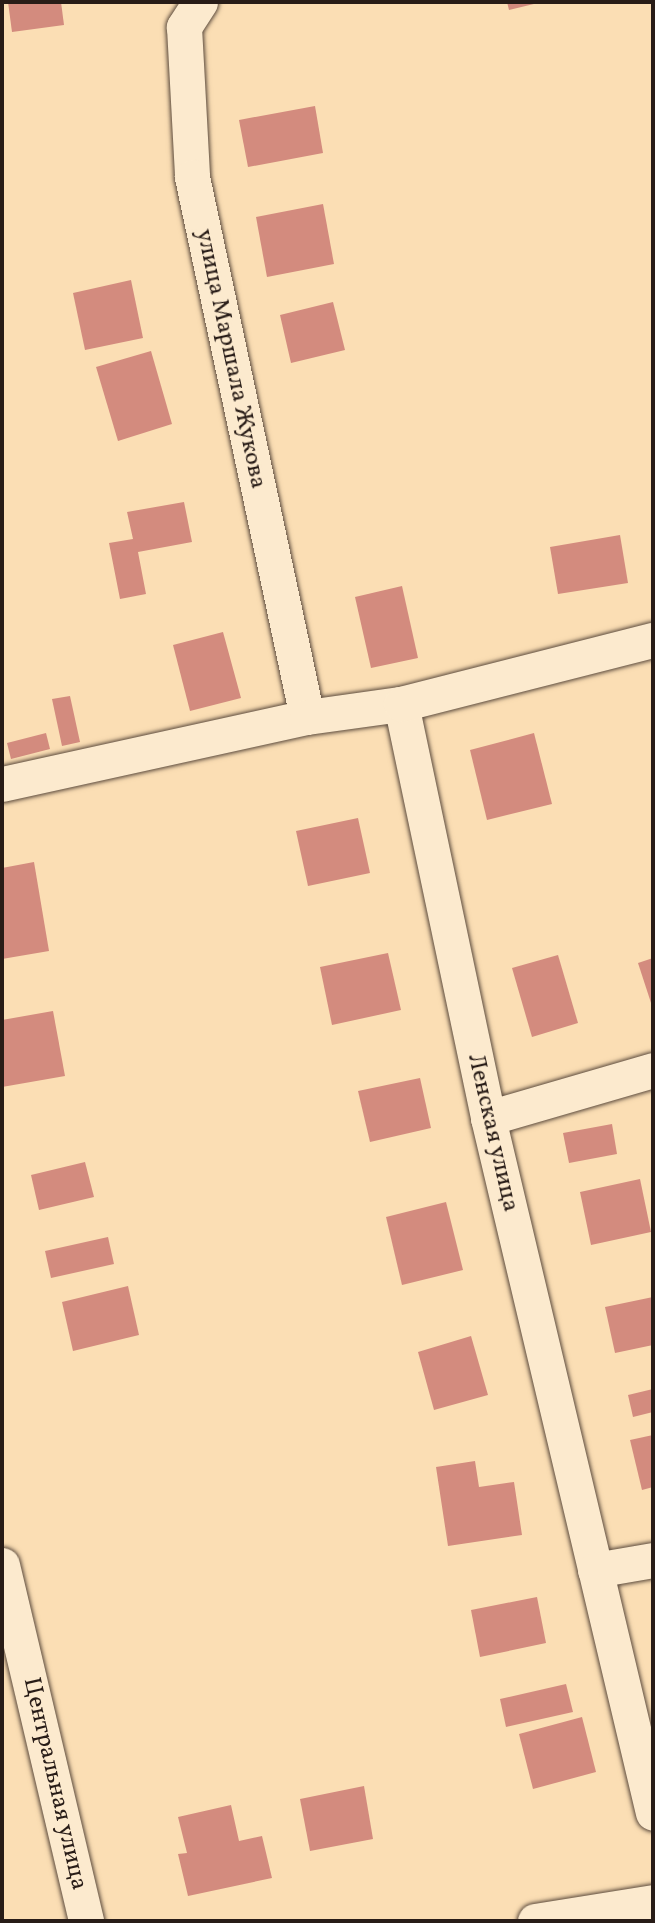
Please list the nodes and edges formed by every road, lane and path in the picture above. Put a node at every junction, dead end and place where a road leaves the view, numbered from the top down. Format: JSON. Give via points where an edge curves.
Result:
{"nodes":[{"id":1,"x":200,"y":2,"type":"edge"},
{"id":2,"x":653,"y":640,"type":"edge"},
{"id":3,"x":401,"y":704,"type":"junction"},
{"id":4,"x":307,"y":717,"type":"junction"},
{"id":5,"x":2,"y":784,"type":"edge"},
{"id":6,"x":653,"y":1070,"type":"edge"},
{"id":7,"x":488,"y":1118,"type":"junction"},
{"id":8,"x":653,"y":1560,"type":"edge"},
{"id":9,"x":2,"y":1564,"type":"edge"},
{"id":10,"x":595,"y":1570,"type":"junction"},
{"id":11,"x":653,"y":1813,"type":"edge"},
{"id":12,"x":653,"y":1902,"type":"edge"},
{"id":13,"x":86,"y":1921,"type":"edge"},
{"id":14,"x":535,"y":1921,"type":"edge"}],
"edges":[{"from":1,"to":4,"type":"street","name":"улица Маршала Жукова","via":[[184,27],[192,177]]},
{"from":2,"to":3,"type":"street"},
{"from":3,"to":4,"type":"street"},
{"from":3,"to":7,"type":"street","name":"Ленская улица"},
{"from":4,"to":5,"type":"street"},
{"from":6,"to":7,"type":"street"},
{"from":7,"to":10,"type":"street","name":"Ленская улица"},
{"from":8,"to":10,"type":"street"},
{"from":9,"to":13,"type":"street","name":"Центральная улица"},
{"from":10,"to":11,"type":"street","name":"Ленская улица"},
{"from":12,"to":14,"type":"street"}]}
